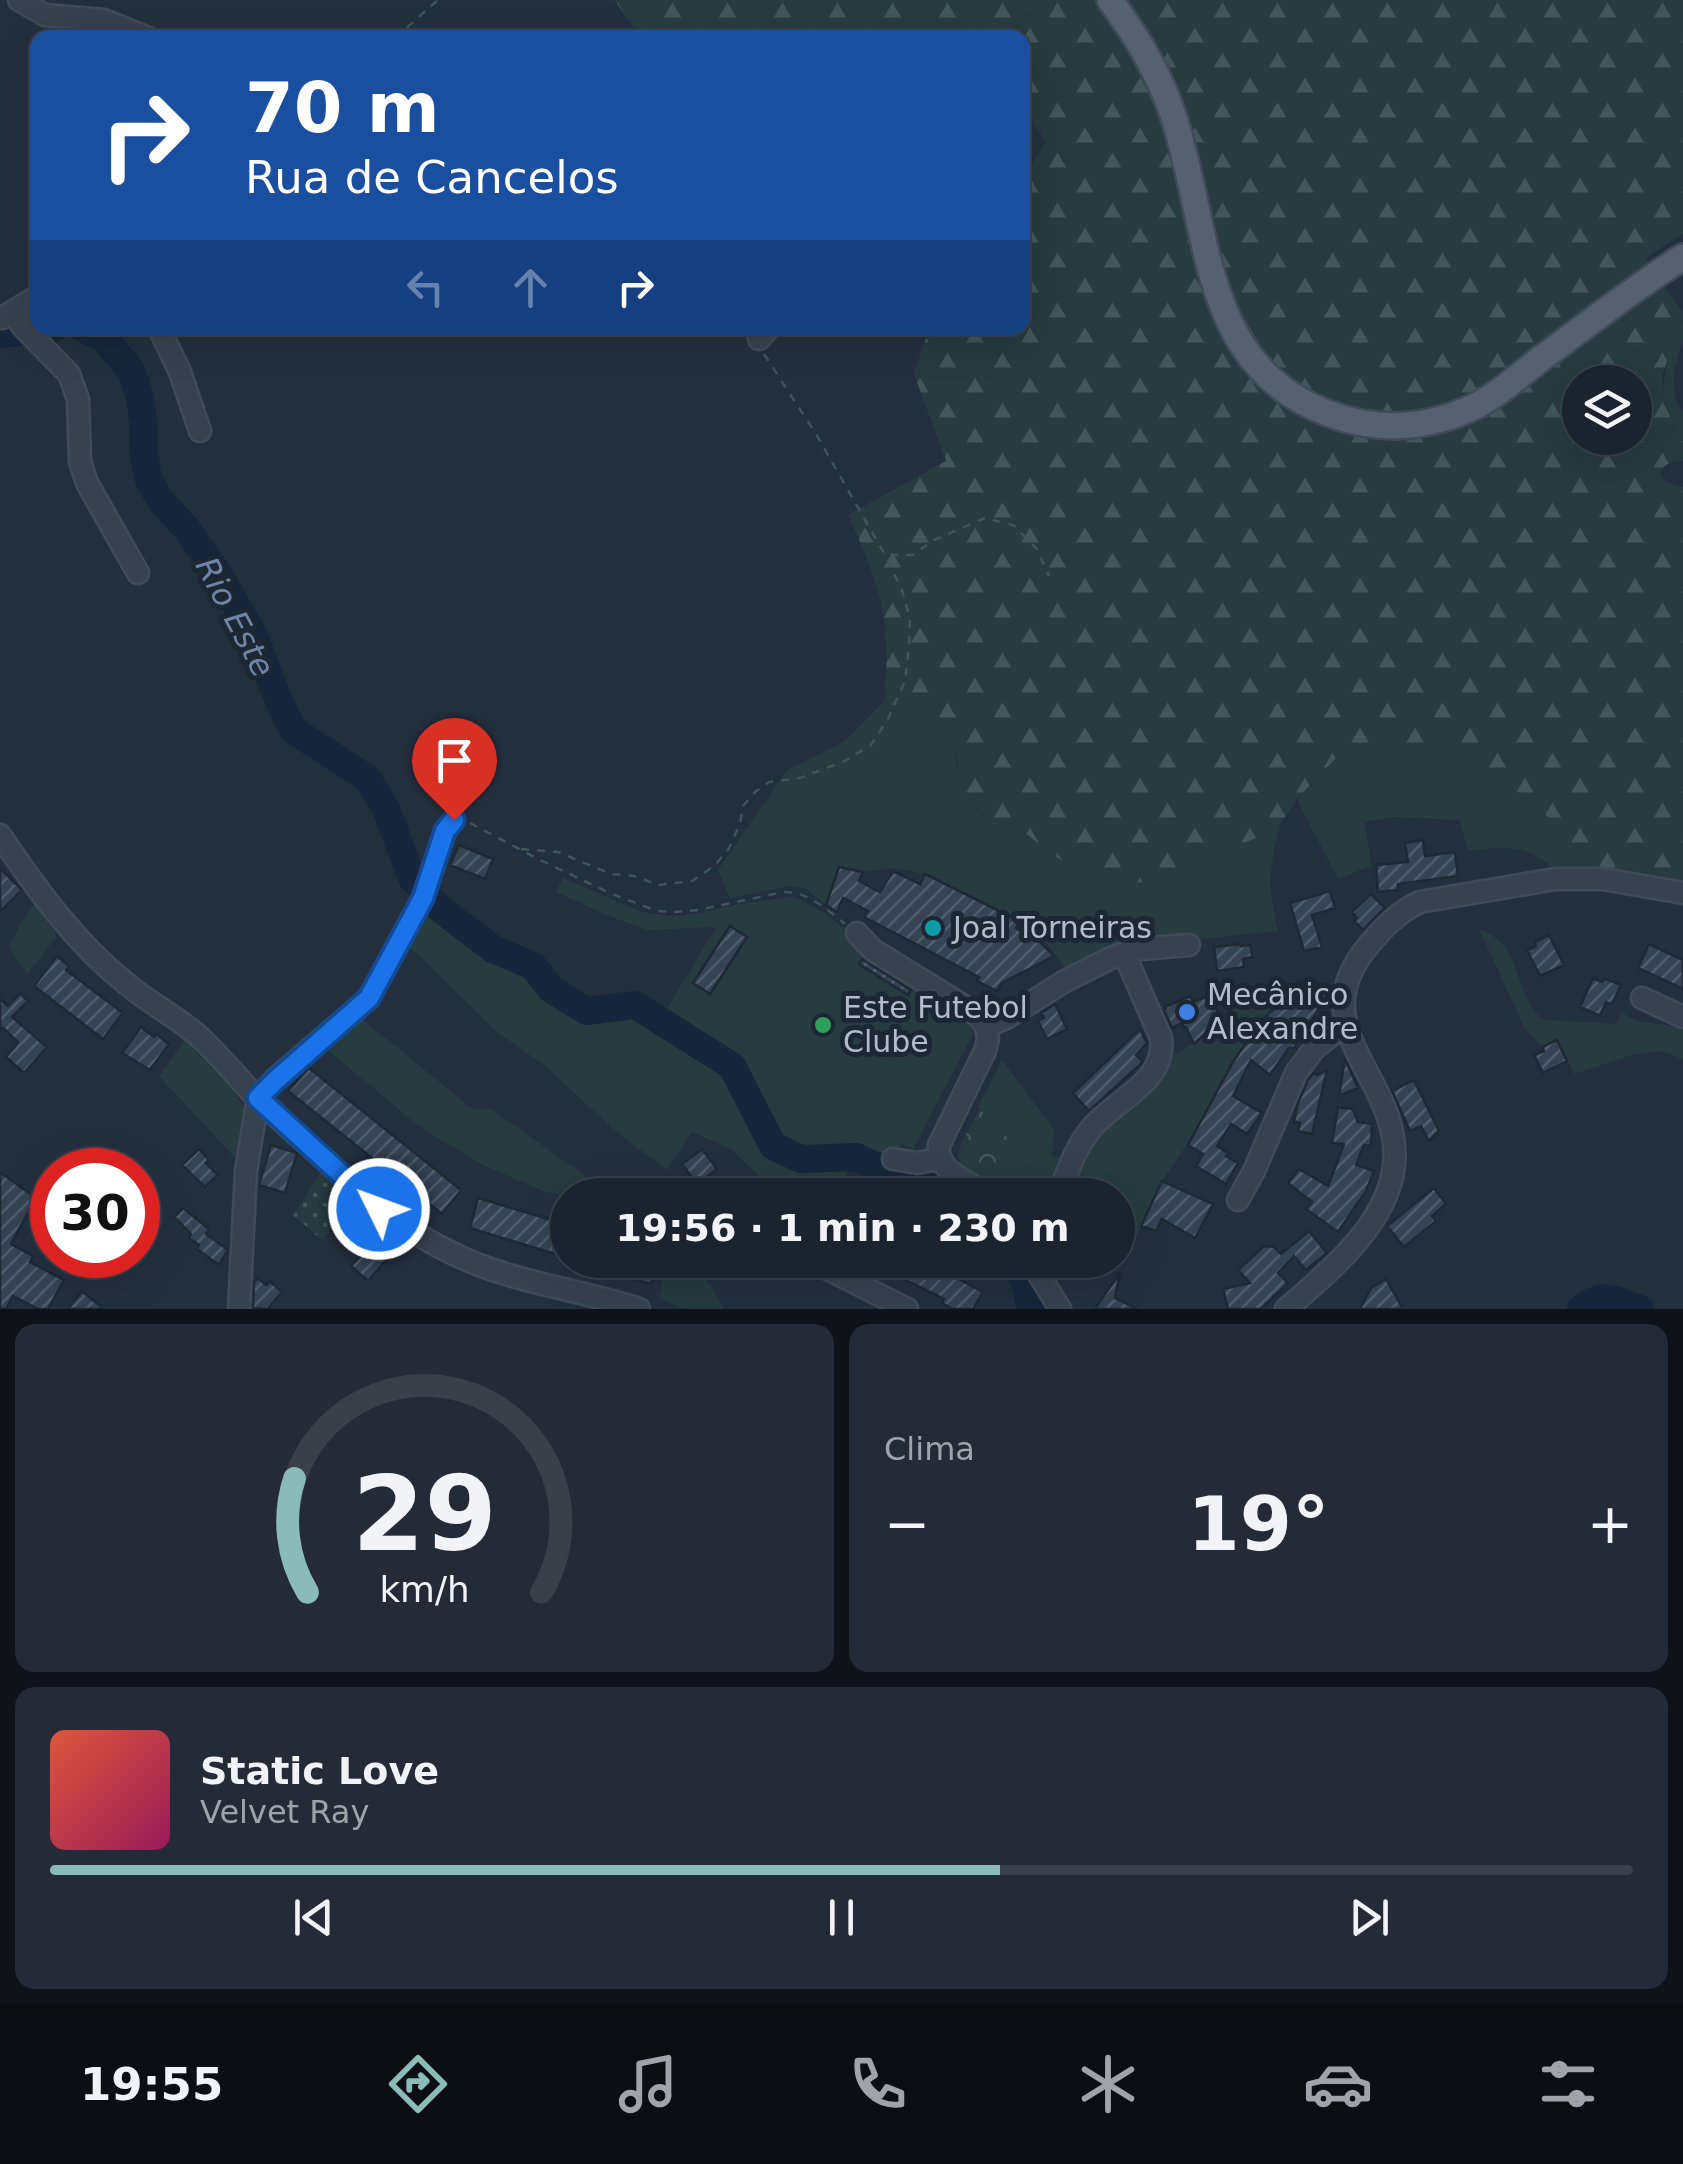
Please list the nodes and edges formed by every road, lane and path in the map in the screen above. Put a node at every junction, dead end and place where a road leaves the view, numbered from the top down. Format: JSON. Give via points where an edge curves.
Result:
{"nodes":[{"id":1,"x":19,"y":0,"type":"edge"},
{"id":2,"x":438,"y":0,"type":"edge"},
{"id":3,"x":1110,"y":0,"type":"edge"},
{"id":4,"x":128,"y":30,"type":"edge"},
{"id":5,"x":404,"y":30,"type":"edge"},
{"id":6,"x":1683,"y":257,"type":"edge"},
{"id":7,"x":30,"y":301,"type":"edge"},
{"id":8,"x":6,"y":315,"type":"edge"},
{"id":9,"x":30,"y":334,"type":"edge"},
{"id":10,"x":31,"y":335,"type":"edge"},
{"id":11,"x":162,"y":335,"type":"edge"},
{"id":12,"x":764,"y":335,"type":"edge"},
{"id":13,"x":200,"y":431,"type":"dead end"},
{"id":14,"x":884,"y":555,"type":"junction"},
{"id":15,"x":138,"y":574,"type":"dead end"},
{"id":16,"x":1049,"y":576,"type":"dead end"},
{"id":17,"x":454,"y":820,"type":"joint"},
{"id":18,"x":0,"y":835,"type":"edge"},
{"id":19,"x":521,"y":849,"type":"junction"},
{"id":20,"x":1683,"y":894,"type":"edge"},
{"id":21,"x":857,"y":933,"type":"joint"},
{"id":22,"x":1189,"y":945,"type":"dead end"},
{"id":23,"x":1124,"y":953,"type":"junction"},
{"id":24,"x":1642,"y":998,"type":"dead end"},
{"id":25,"x":1683,"y":1017,"type":"edge"},
{"id":26,"x":1344,"y":1025,"type":"junction"},
{"id":27,"x":986,"y":1027,"type":"junction"},
{"id":28,"x":258,"y":1098,"type":"junction"},
{"id":29,"x":894,"y":1159,"type":"dead end"},
{"id":30,"x":939,"y":1159,"type":"junction"},
{"id":31,"x":961,"y":1178,"type":"edge"},
{"id":32,"x":1066,"y":1178,"type":"edge"},
{"id":33,"x":1238,"y":1200,"type":"dead end"},
{"id":34,"x":846,"y":1278,"type":"edge"},
{"id":35,"x":1041,"y":1278,"type":"edge"},
{"id":36,"x":239,"y":1309,"type":"edge"},
{"id":37,"x":638,"y":1309,"type":"edge"},
{"id":38,"x":907,"y":1309,"type":"edge"},
{"id":39,"x":1060,"y":1309,"type":"edge"},
{"id":40,"x":1286,"y":1309,"type":"edge"}],
"edges":[{"from":1,"to":4,"type":"street","via":[[45,14],[104,20]]},
{"from":2,"to":5,"type":"path"},
{"from":3,"to":6,"type":"main road","via":[[1155,70],[1174,116],[1228,323],[1276,384],[1324,413],[1402,426],[1466,411]]},
{"from":7,"to":8,"type":"street"},
{"from":8,"to":9,"type":"street"},
{"from":10,"to":15,"type":"street","via":[[69,374],[87,483]]},
{"from":11,"to":13,"type":"street"},
{"from":12,"to":14,"type":"path","via":[[766,359]]},
{"from":14,"to":16,"type":"path","via":[[913,555],[986,518],[1013,525],[1037,548]]},
{"from":14,"to":19,"type":"path","via":[[910,619],[909,646],[905,681],[871,746],[755,792],[728,850],[692,881],[659,885],[558,852]]},
{"from":17,"to":19,"type":"path"},
{"from":17,"to":28,"type":"street","via":[[423,898],[369,998]]},
{"from":18,"to":28,"type":"street","via":[[76,937],[128,986],[194,1033]]},
{"from":19,"to":21,"type":"path","via":[[657,911],[794,892]]},
{"from":20,"to":26,"type":"street","via":[[1554,878],[1420,902],[1394,917],[1350,970]]},
{"from":21,"to":27,"type":"street"},
{"from":22,"to":23,"type":"street"},
{"from":23,"to":27,"type":"street"},
{"from":23,"to":32,"type":"street","via":[[1161,1038],[1160,1060],[1126,1100],[1092,1126]]},
{"from":24,"to":25,"type":"street"},
{"from":26,"to":33,"type":"street","via":[[1296,1072]]},
{"from":26,"to":40,"type":"street","via":[[1386,1112],[1394,1165],[1362,1235]]},
{"from":27,"to":30,"type":"street","via":[[985,1052],[939,1145]]},
{"from":28,"to":36,"type":"street","via":[[246,1171]]},
{"from":28,"to":37,"type":"street","via":[[402,1226],[504,1275]]},
{"from":29,"to":30,"type":"street"},
{"from":30,"to":31,"type":"street"},
{"from":34,"to":38,"type":"street"},
{"from":35,"to":39,"type":"street"}]}
